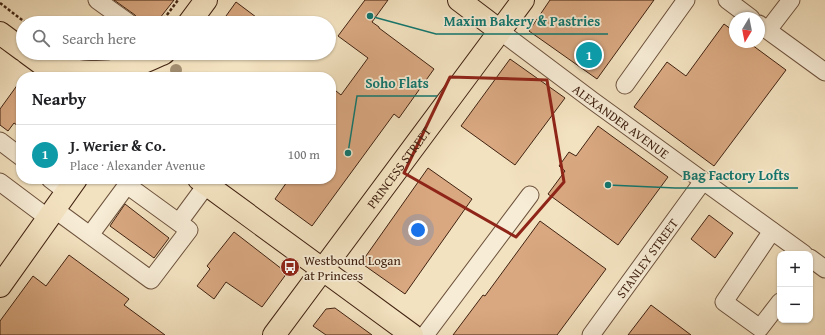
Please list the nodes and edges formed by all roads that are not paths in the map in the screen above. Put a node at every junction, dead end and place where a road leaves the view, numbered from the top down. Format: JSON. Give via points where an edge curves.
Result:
{"nodes":[{"id":1,"x":97,"y":0,"type":"edge"},
{"id":2,"x":206,"y":0,"type":"edge"},
{"id":3,"x":459,"y":0,"type":"edge"},
{"id":4,"x":523,"y":0,"type":"edge"},
{"id":5,"x":686,"y":0,"type":"edge"},
{"id":6,"x":727,"y":0,"type":"edge"},
{"id":7,"x":791,"y":0,"type":"edge"},
{"id":8,"x":743,"y":12,"type":"edge"},
{"id":9,"x":119,"y":16,"type":"edge"},
{"id":10,"x":194,"y":16,"type":"edge"},
{"id":11,"x":765,"y":26,"type":"edge"},
{"id":12,"x":765,"y":28,"type":"edge"},
{"id":13,"x":500,"y":31,"type":"junction"},
{"id":14,"x":37,"y":60,"type":"edge"},
{"id":15,"x":147,"y":60,"type":"edge"},
{"id":16,"x":160,"y":60,"type":"edge"},
{"id":17,"x":53,"y":72,"type":"edge"},
{"id":18,"x":86,"y":72,"type":"edge"},
{"id":19,"x":86,"y":72,"type":"edge"},
{"id":20,"x":100,"y":72,"type":"edge"},
{"id":21,"x":100,"y":72,"type":"edge"},
{"id":22,"x":152,"y":72,"type":"edge"},
{"id":23,"x":825,"y":72,"type":"edge"},
{"id":24,"x":625,"y":85,"type":"dead end"},
{"id":25,"x":0,"y":141,"type":"edge"},
{"id":26,"x":16,"y":153,"type":"edge"},
{"id":27,"x":703,"y":181,"type":"junction"},
{"id":28,"x":0,"y":182,"type":"edge"},
{"id":29,"x":122,"y":184,"type":"edge"},
{"id":30,"x":126,"y":184,"type":"edge"},
{"id":31,"x":202,"y":184,"type":"edge"},
{"id":32,"x":206,"y":184,"type":"edge"},
{"id":33,"x":59,"y":195,"type":"edge"},
{"id":34,"x":530,"y":195,"type":"dead end"},
{"id":35,"x":179,"y":222,"type":"junction"},
{"id":36,"x":772,"y":231,"type":"junction"},
{"id":37,"x":90,"y":235,"type":"junction"},
{"id":38,"x":800,"y":251,"type":"edge"},
{"id":39,"x":323,"y":269,"type":"junction"},
{"id":40,"x":0,"y":286,"type":"edge"},
{"id":41,"x":777,"y":306,"type":"edge"},
{"id":42,"x":274,"y":335,"type":"edge"},
{"id":43,"x":412,"y":335,"type":"edge"},
{"id":44,"x":425,"y":335,"type":"edge"},
{"id":45,"x":591,"y":335,"type":"edge"}],
"edges":[{"from":1,"to":9,"type":"street"},
{"from":2,"to":10,"type":"main road"},
{"from":3,"to":13,"type":"main road","name":"ALEXANDER AVENUE"},
{"from":4,"to":13,"type":"main road","name":"PRINCESS STREET"},
{"from":5,"to":24,"type":"street"},
{"from":6,"to":8,"type":"street"},
{"from":7,"to":11,"type":"street"},
{"from":12,"to":23,"type":"street"},
{"from":13,"to":27,"type":"street","name":"ALEXANDER AVENUE"},
{"from":13,"to":39,"type":"main road","name":"PRINCESS STREET"},
{"from":14,"to":17,"type":"main road"},
{"from":15,"to":20,"type":"main road","via":[[123,69]]},
{"from":16,"to":22,"type":"main road"},
{"from":17,"to":19,"type":"main road"},
{"from":18,"to":21,"type":"main road"},
{"from":25,"to":26,"type":"street"},
{"from":27,"to":36,"type":"street","name":"ALEXANDER AVENUE"},
{"from":27,"to":45,"type":"street","name":"STANLEY STREET"},
{"from":28,"to":33,"type":"street"},
{"from":29,"to":37,"type":"street"},
{"from":30,"to":35,"type":"street"},
{"from":31,"to":35,"type":"street"},
{"from":32,"to":39,"type":"main road"},
{"from":33,"to":37,"type":"street"},
{"from":33,"to":40,"type":"main road"},
{"from":34,"to":44,"type":"street"},
{"from":35,"to":37,"type":"street","via":[[189,230],[151,280]]},
{"from":36,"to":38,"type":"street","name":"ALEXANDER AVENUE"},
{"from":36,"to":41,"type":"street","via":[[724,302],[760,328]]},
{"from":39,"to":42,"type":"main road","name":"PRINCESS STREET"},
{"from":39,"to":43,"type":"main road"}]}
